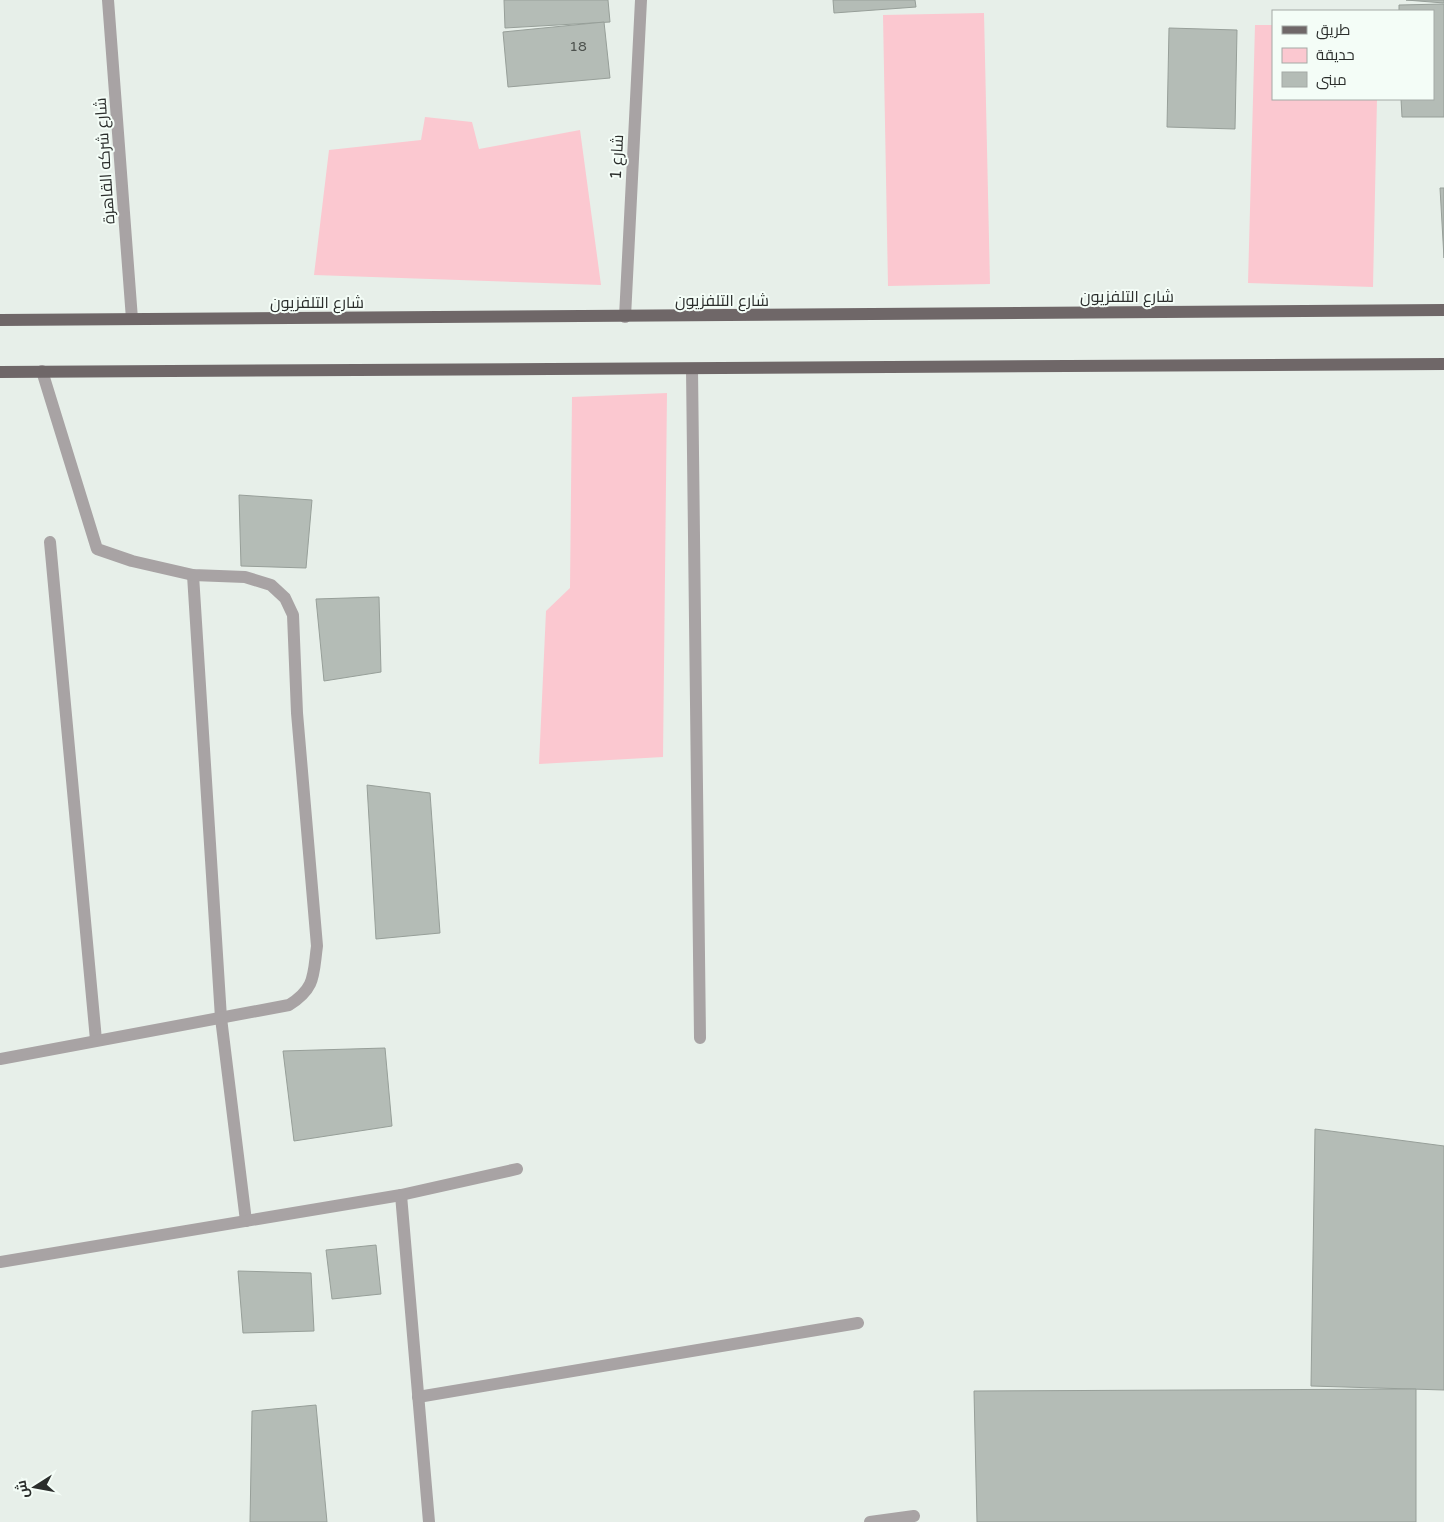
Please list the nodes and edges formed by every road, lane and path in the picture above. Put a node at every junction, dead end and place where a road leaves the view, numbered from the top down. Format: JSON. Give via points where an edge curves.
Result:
{"nodes":[{"id":1,"x":108,"y":0,"type":"edge"},
{"id":2,"x":640,"y":0,"type":"edge"},
{"id":3,"x":1444,"y":310,"type":"edge"},
{"id":4,"x":625,"y":317,"type":"junction"},
{"id":5,"x":132,"y":319,"type":"junction"},
{"id":6,"x":0,"y":320,"type":"edge"},
{"id":7,"x":1444,"y":364,"type":"edge"},
{"id":8,"x":692,"y":369,"type":"junction"},
{"id":9,"x":42,"y":371,"type":"junction"},
{"id":10,"x":0,"y":372,"type":"edge"},
{"id":11,"x":50,"y":542,"type":"dead end"},
{"id":12,"x":193,"y":575,"type":"junction"},
{"id":13,"x":220,"y":1018,"type":"junction"},
{"id":14,"x":700,"y":1038,"type":"dead end"},
{"id":15,"x":96,"y":1040,"type":"junction"},
{"id":16,"x":0,"y":1058,"type":"edge"},
{"id":17,"x":517,"y":1168,"type":"dead end"},
{"id":18,"x":401,"y":1195,"type":"junction"},
{"id":19,"x":246,"y":1221,"type":"junction"},
{"id":20,"x":0,"y":1262,"type":"edge"},
{"id":21,"x":858,"y":1323,"type":"dead end"},
{"id":22,"x":418,"y":1397,"type":"junction"},
{"id":23,"x":914,"y":1516,"type":"dead end"},
{"id":24,"x":429,"y":1522,"type":"edge"},
{"id":25,"x":870,"y":1522,"type":"edge"}],
"edges":[{"from":1,"to":5,"type":"street","name":"شارع شركه القاهرة"},
{"from":2,"to":4,"type":"street","name":"شارع 1"},
{"from":3,"to":4,"type":"main road","name":"شارع التلفزيون"},
{"from":4,"to":5,"type":"main road","name":"شارع التلفزيون"},
{"from":5,"to":6,"type":"main road","name":"شارع التلفزيون"},
{"from":7,"to":8,"type":"main road"},
{"from":8,"to":9,"type":"main road"},
{"from":8,"to":14,"type":"street"},
{"from":9,"to":10,"type":"main road"},
{"from":9,"to":12,"type":"street","via":[[98,549],[132,561]]},
{"from":11,"to":15,"type":"street"},
{"from":12,"to":13,"type":"street"},
{"from":12,"to":13,"type":"street","via":[[246,577],[271,585],[285,598],[293,615],[297,713],[317,946],[312,980],[304,996],[289,1005]]},
{"from":13,"to":15,"type":"street"},
{"from":13,"to":19,"type":"street"},
{"from":15,"to":16,"type":"street"},
{"from":17,"to":18,"type":"street"},
{"from":18,"to":19,"type":"street"},
{"from":18,"to":22,"type":"street"},
{"from":19,"to":20,"type":"street"},
{"from":21,"to":22,"type":"street"},
{"from":22,"to":24,"type":"street"},
{"from":23,"to":25,"type":"street"}]}
